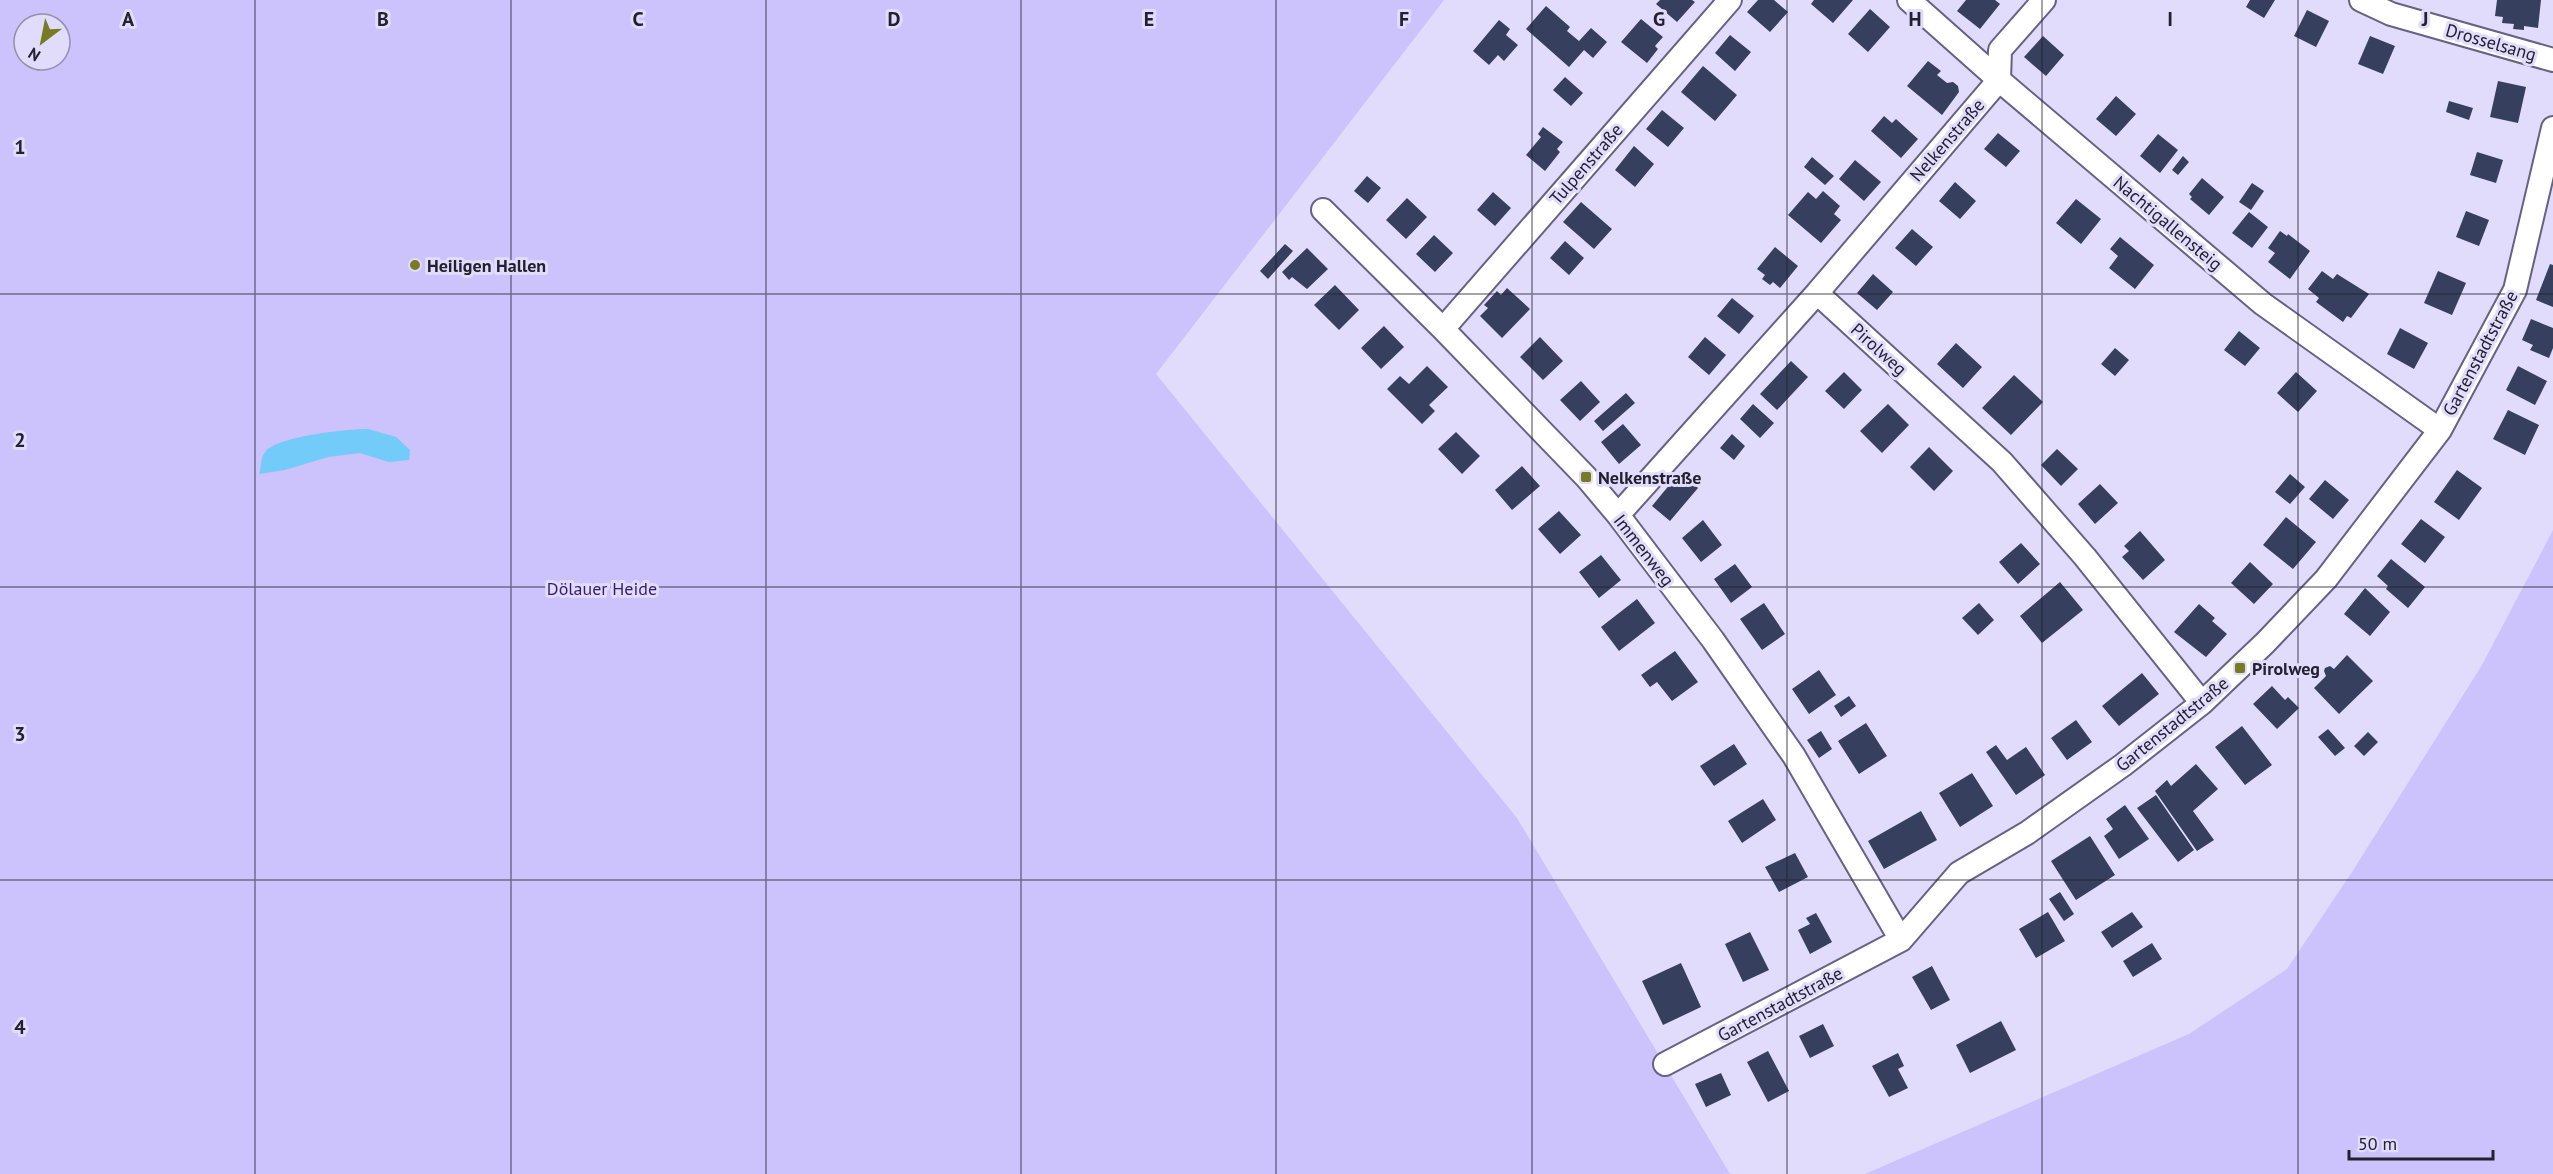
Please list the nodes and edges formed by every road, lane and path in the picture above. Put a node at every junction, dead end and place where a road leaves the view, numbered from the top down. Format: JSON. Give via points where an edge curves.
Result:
{"nodes":[{"id":1,"x":1730,"y":0,"type":"edge"},
{"id":2,"x":1909,"y":0,"type":"edge"},
{"id":3,"x":2044,"y":0,"type":"edge"},
{"id":4,"x":2361,"y":0,"type":"edge"},
{"id":5,"x":2553,"y":60,"type":"edge"},
{"id":6,"x":1999,"y":80,"type":"junction"},
{"id":7,"x":2553,"y":128,"type":"edge"},
{"id":8,"x":1323,"y":210,"type":"dead end"},
{"id":9,"x":1817,"y":293,"type":"junction"},
{"id":10,"x":1443,"y":329,"type":"junction"},
{"id":11,"x":2440,"y":430,"type":"junction"},
{"id":12,"x":1618,"y":515,"type":"junction"},
{"id":13,"x":2202,"y":703,"type":"junction"},
{"id":14,"x":1901,"y":940,"type":"junction"},
{"id":15,"x":1665,"y":1064,"type":"dead end"}],
"edges":[{"from":1,"to":10,"type":"street","name":"Tulpenstraße"},
{"from":2,"to":6,"type":"street","name":"Nachtigallensteig"},
{"from":3,"to":6,"type":"street","via":[[2000,50]]},
{"from":4,"to":5,"type":"street","name":"Drosselsang","via":[[2391,14]]},
{"from":6,"to":9,"type":"street","name":"Nelkenstraße"},
{"from":6,"to":11,"type":"street","name":"Nachtigallensteig","via":[[2263,304]]},
{"from":7,"to":11,"type":"street","name":"Gartenstadtstraße","via":[[2515,290]]},
{"from":8,"to":10,"type":"street","name":"Immenweg"},
{"from":9,"to":12,"type":"street","name":"Nelkenstraße"},
{"from":9,"to":13,"type":"street","name":"Pirolweg","via":[[2002,462],[2085,556]]},
{"from":10,"to":12,"type":"street","name":"Immenweg"},
{"from":11,"to":13,"type":"street","name":"Gartenstadtstraße","via":[[2326,579]]},
{"from":12,"to":14,"type":"street","name":"Immenweg","via":[[1794,756]]},
{"from":13,"to":14,"type":"street","name":"Gartenstadtstraße","via":[[2123,765],[2027,832],[1959,873]]},
{"from":14,"to":15,"type":"street","name":"Gartenstadtstraße"}]}
